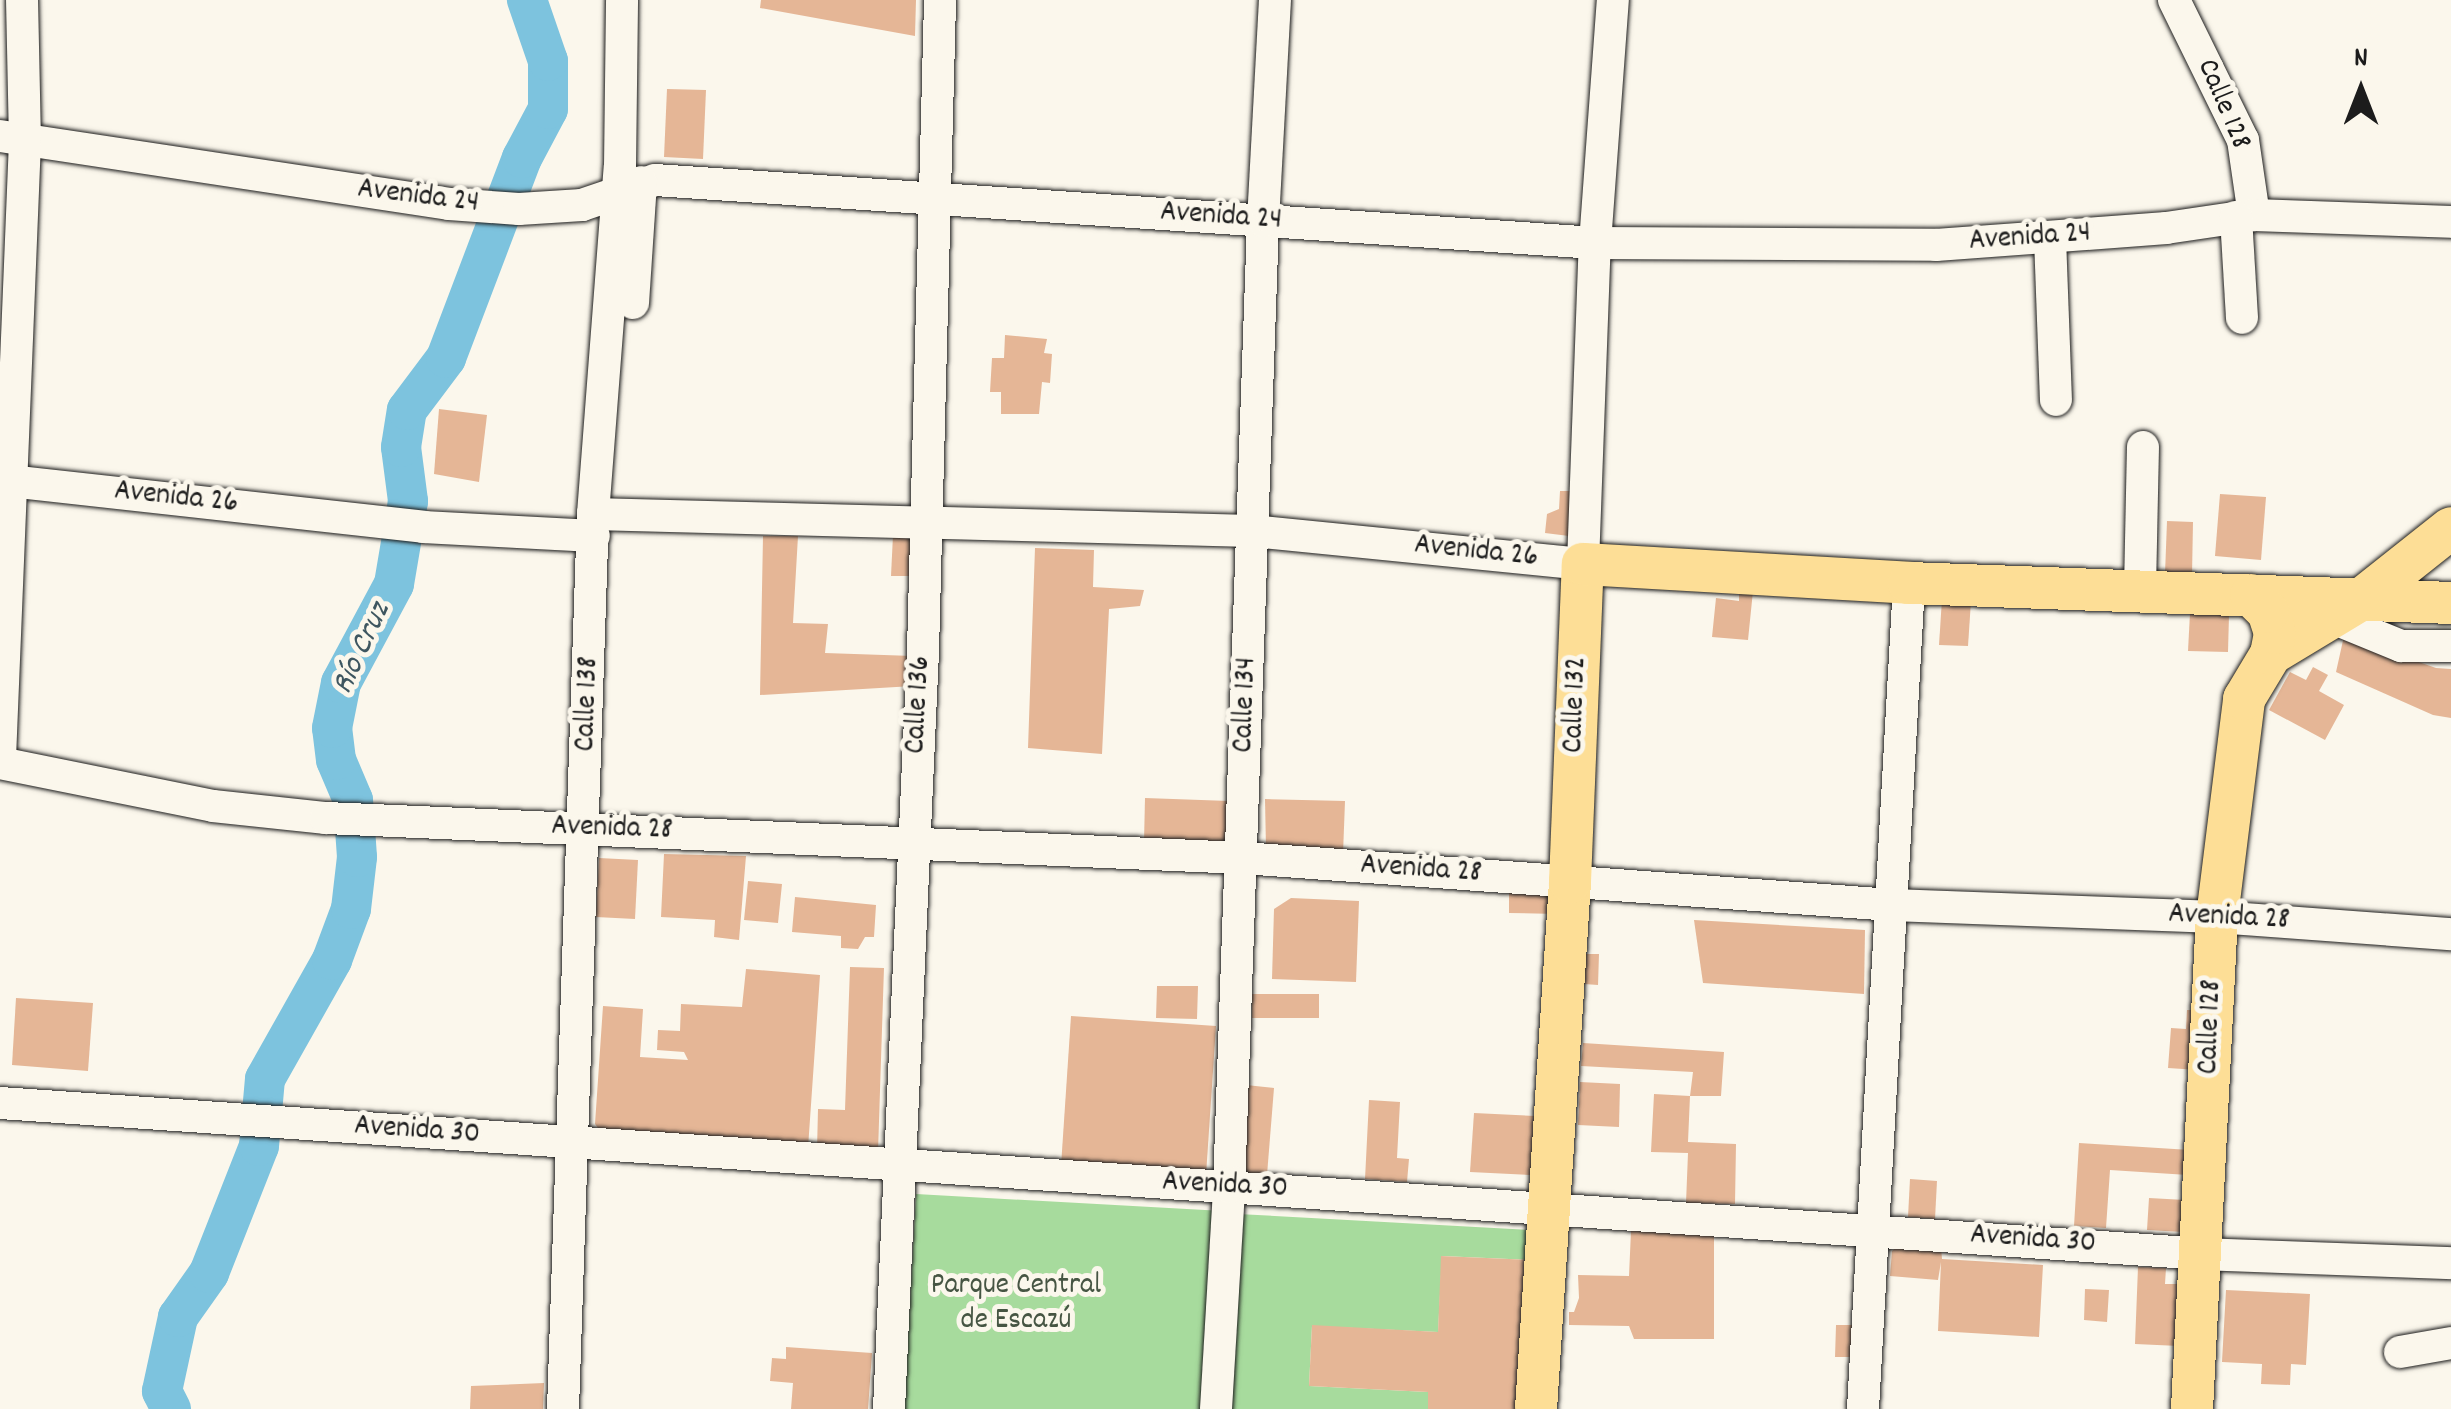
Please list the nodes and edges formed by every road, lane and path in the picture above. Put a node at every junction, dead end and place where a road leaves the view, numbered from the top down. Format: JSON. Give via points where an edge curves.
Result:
{"nodes":[{"id":1,"x":22,"y":0,"type":"edge"},
{"id":2,"x":622,"y":0,"type":"edge"},
{"id":3,"x":940,"y":0,"type":"edge"},
{"id":4,"x":1275,"y":0,"type":"edge"},
{"id":5,"x":1613,"y":0,"type":"edge"},
{"id":6,"x":2174,"y":0,"type":"edge"},
{"id":7,"x":13,"y":139,"type":"edge"},
{"id":8,"x":629,"y":188,"type":"junction"},
{"id":9,"x":934,"y":200,"type":"junction"},
{"id":10,"x":2245,"y":216,"type":"junction"},
{"id":11,"x":1262,"y":221,"type":"junction"},
{"id":12,"x":2451,"y":222,"type":"edge"},
{"id":13,"x":2050,"y":238,"type":"junction"},
{"id":14,"x":1595,"y":242,"type":"junction"},
{"id":15,"x":633,"y":303,"type":"dead end"},
{"id":16,"x":2242,"y":318,"type":"dead end"},
{"id":17,"x":2056,"y":400,"type":"dead end"},
{"id":18,"x":2143,"y":447,"type":"dead end"},
{"id":19,"x":5,"y":480,"type":"edge"},
{"id":20,"x":924,"y":523,"type":"junction"},
{"id":21,"x":594,"y":525,"type":"junction"},
{"id":22,"x":2451,"y":528,"type":"edge"},
{"id":23,"x":1252,"y":531,"type":"junction"},
{"id":24,"x":2415,"y":557,"type":"junction"},
{"id":25,"x":1582,"y":564,"type":"junction"},
{"id":26,"x":1910,"y":583,"type":"junction"},
{"id":27,"x":2140,"y":589,"type":"junction"},
{"id":28,"x":2251,"y":595,"type":"junction"},
{"id":29,"x":2438,"y":602,"type":"edge"},
{"id":30,"x":2344,"y":609,"type":"junction"},
{"id":31,"x":2451,"y":646,"type":"edge"},
{"id":32,"x":2271,"y":654,"type":"junction"},
{"id":33,"x":0,"y":760,"type":"edge"},
{"id":34,"x":585,"y":830,"type":"junction"},
{"id":35,"x":912,"y":841,"type":"junction"},
{"id":36,"x":1242,"y":858,"type":"junction"},
{"id":37,"x":1570,"y":882,"type":"junction"},
{"id":38,"x":1892,"y":905,"type":"junction"},
{"id":39,"x":2217,"y":917,"type":"junction"},
{"id":40,"x":2451,"y":934,"type":"edge"},
{"id":41,"x":0,"y":1103,"type":"edge"},
{"id":42,"x":572,"y":1142,"type":"junction"},
{"id":43,"x":898,"y":1166,"type":"junction"},
{"id":44,"x":1230,"y":1187,"type":"junction"},
{"id":45,"x":1549,"y":1208,"type":"junction"},
{"id":46,"x":1872,"y":1229,"type":"junction"},
{"id":47,"x":2202,"y":1254,"type":"junction"},
{"id":48,"x":2451,"y":1263,"type":"edge"},
{"id":49,"x":2451,"y":1343,"type":"edge"},
{"id":50,"x":2400,"y":1352,"type":"dead end"},
{"id":51,"x":563,"y":1409,"type":"edge"},
{"id":52,"x":889,"y":1409,"type":"edge"},
{"id":53,"x":1216,"y":1409,"type":"edge"},
{"id":54,"x":1536,"y":1409,"type":"edge"},
{"id":55,"x":1863,"y":1409,"type":"edge"},
{"id":56,"x":2192,"y":1409,"type":"edge"}],
"edges":[{"from":1,"to":7,"type":"street"},
{"from":2,"to":8,"type":"street","name":"Calle 138"},
{"from":3,"to":9,"type":"street","name":"Calle 136"},
{"from":4,"to":11,"type":"street","name":"Calle 134"},
{"from":5,"to":14,"type":"street","name":"Calle 132"},
{"from":6,"to":10,"type":"street","name":"Calle 128","via":[[2243,140]]},
{"from":7,"to":8,"type":"street","name":"Avenida 24","via":[[449,204],[582,205]]},
{"from":7,"to":19,"type":"street"},
{"from":8,"to":9,"type":"street","name":"Avenida 24","via":[[655,180]]},
{"from":8,"to":15,"type":"street"},
{"from":8,"to":21,"type":"street","name":"Calle 138"},
{"from":9,"to":11,"type":"street","name":"Avenida 24"},
{"from":9,"to":20,"type":"street","name":"Calle 136"},
{"from":10,"to":12,"type":"street","name":"Avenida 24"},
{"from":10,"to":13,"type":"street","name":"Avenida 24"},
{"from":10,"to":16,"type":"street","name":"Calle 128"},
{"from":11,"to":14,"type":"street","name":"Avenida 24"},
{"from":11,"to":23,"type":"street","name":"Calle 134"},
{"from":13,"to":14,"type":"street","name":"Avenida 24","via":[[1936,245]]},
{"from":13,"to":17,"type":"street"},
{"from":14,"to":25,"type":"street","name":"Calle 132"},
{"from":18,"to":27,"type":"street"},
{"from":19,"to":21,"type":"street","name":"Avenida 26","via":[[423,527]]},
{"from":19,"to":33,"type":"street"},
{"from":20,"to":21,"type":"street","name":"Avenida 26"},
{"from":20,"to":23,"type":"street","name":"Avenida 26"},
{"from":20,"to":35,"type":"street","name":"Calle 136"},
{"from":21,"to":34,"type":"street","name":"Calle 138"},
{"from":22,"to":24,"type":"main road"},
{"from":23,"to":25,"type":"street","name":"Avenida 26"},
{"from":23,"to":36,"type":"street","name":"Calle 134"},
{"from":24,"to":29,"type":"main road","via":[[2415,590]]},
{"from":24,"to":30,"type":"main road"},
{"from":25,"to":26,"type":"main road","name":"Avenida 26"},
{"from":25,"to":37,"type":"main road","name":"Calle 132"},
{"from":26,"to":27,"type":"main road","name":"Avenida 26"},
{"from":26,"to":38,"type":"street"},
{"from":27,"to":28,"type":"main road","name":"Avenida 26"},
{"from":28,"to":30,"type":"main road","name":"Avenida 26"},
{"from":28,"to":32,"type":"main road","via":[[2272,621]]},
{"from":29,"to":30,"type":"main road","name":"Avenida 26"},
{"from":30,"to":31,"type":"street","via":[[2401,646]]},
{"from":30,"to":32,"type":"main road"},
{"from":32,"to":39,"type":"main road","name":"Calle 128","via":[[2244,699]]},
{"from":33,"to":34,"type":"street","name":"Avenida 28","via":[[213,806]]},
{"from":34,"to":35,"type":"street","name":"Avenida 28"},
{"from":34,"to":42,"type":"street","name":"Calle 138"},
{"from":35,"to":36,"type":"street","name":"Avenida 28"},
{"from":35,"to":43,"type":"street","name":"Calle 136"},
{"from":36,"to":37,"type":"street","name":"Avenida 28"},
{"from":36,"to":44,"type":"street","name":"Calle 134"},
{"from":37,"to":38,"type":"street","name":"Avenida 28"},
{"from":37,"to":45,"type":"main road","name":"Calle 132"},
{"from":38,"to":39,"type":"street","name":"Avenida 28"},
{"from":38,"to":46,"type":"street"},
{"from":39,"to":40,"type":"street","name":"Avenida 28"},
{"from":39,"to":47,"type":"main road","name":"Calle 128"},
{"from":41,"to":42,"type":"street","name":"Avenida 30"},
{"from":42,"to":43,"type":"street","name":"Avenida 30"},
{"from":42,"to":51,"type":"street","name":"Calle 138"},
{"from":43,"to":44,"type":"street","name":"Avenida 30"},
{"from":43,"to":52,"type":"street","name":"Calle 136"},
{"from":44,"to":45,"type":"street","name":"Avenida 30"},
{"from":44,"to":53,"type":"street","name":"Calle 134"},
{"from":45,"to":46,"type":"street","name":"Avenida 30"},
{"from":45,"to":54,"type":"main road","name":"Calle 132"},
{"from":46,"to":47,"type":"street","name":"Avenida 30"},
{"from":46,"to":55,"type":"street"},
{"from":47,"to":48,"type":"street","name":"Avenida 30"},
{"from":47,"to":56,"type":"main road","name":"Calle 128"},
{"from":49,"to":50,"type":"street"}]}
